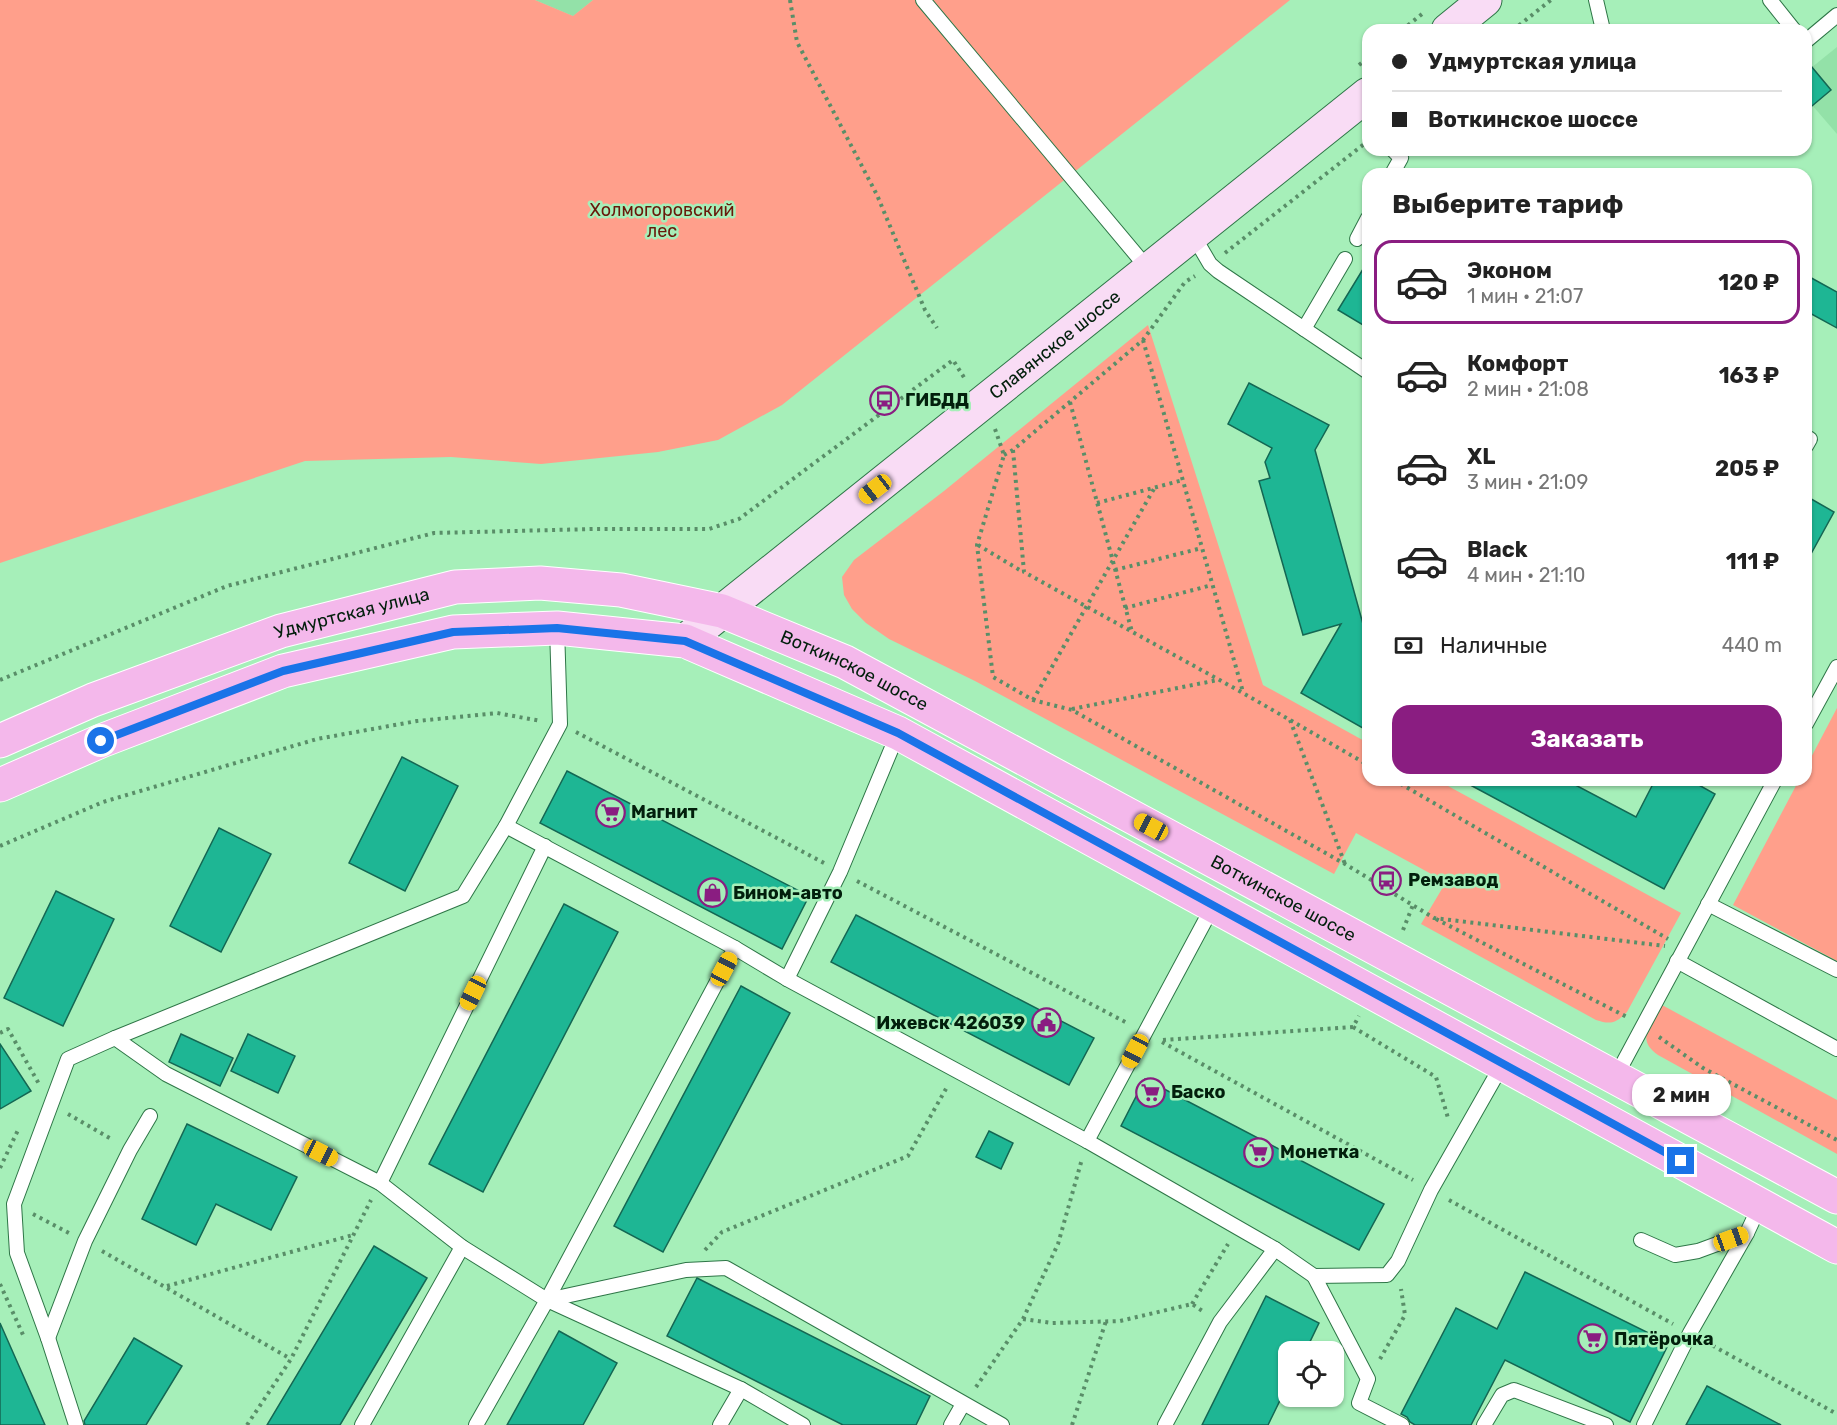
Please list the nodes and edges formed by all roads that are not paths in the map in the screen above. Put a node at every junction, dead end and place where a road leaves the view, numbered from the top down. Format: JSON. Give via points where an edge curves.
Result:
{"nodes":[{"id":1,"x":923,"y":0,"type":"edge"},
{"id":2,"x":1485,"y":0,"type":"edge"},
{"id":3,"x":1596,"y":0,"type":"edge"},
{"id":4,"x":1771,"y":0,"type":"edge"},
{"id":5,"x":1837,"y":15,"type":"edge"},
{"id":6,"x":1455,"y":24,"type":"edge"},
{"id":7,"x":1602,"y":24,"type":"edge"},
{"id":8,"x":1789,"y":24,"type":"edge"},
{"id":9,"x":1812,"y":35,"type":"edge"},
{"id":10,"x":1361,"y":105,"type":"edge"},
{"id":11,"x":1362,"y":229,"type":"edge"},
{"id":12,"x":1193,"y":235,"type":"junction"},
{"id":13,"x":1357,"y":239,"type":"dead end"},
{"id":14,"x":1345,"y":259,"type":"dead end"},
{"id":15,"x":1149,"y":270,"type":"junction"},
{"id":16,"x":1304,"y":329,"type":"junction"},
{"id":17,"x":1362,"y":368,"type":"edge"},
{"id":18,"x":722,"y":611,"type":"junction"},
{"id":19,"x":557,"y":628,"type":"junction"},
{"id":20,"x":685,"y":641,"type":"junction"},
{"id":21,"x":1837,"y":667,"type":"edge"},
{"id":22,"x":1812,"y":713,"type":"edge"},
{"id":23,"x":898,"y":733,"type":"junction"},
{"id":24,"x":0,"y":741,"type":"edge"},
{"id":25,"x":0,"y":785,"type":"edge"},
{"id":26,"x":1773,"y":786,"type":"edge"},
{"id":27,"x":506,"y":826,"type":"junction"},
{"id":28,"x":545,"y":846,"type":"junction"},
{"id":29,"x":1708,"y":904,"type":"junction"},
{"id":30,"x":1213,"y":906,"type":"junction"},
{"id":31,"x":735,"y":948,"type":"junction"},
{"id":32,"x":1680,"y":955,"type":"junction"},
{"id":33,"x":1837,"y":970,"type":"edge"},
{"id":34,"x":787,"y":979,"type":"junction"},
{"id":35,"x":115,"y":1038,"type":"junction"},
{"id":36,"x":1837,"y":1049,"type":"edge"},
{"id":37,"x":1502,"y":1065,"type":"junction"},
{"id":38,"x":1615,"y":1078,"type":"junction"},
{"id":39,"x":150,"y":1116,"type":"dead end"},
{"id":40,"x":1087,"y":1141,"type":"junction"},
{"id":41,"x":380,"y":1183,"type":"junction"},
{"id":42,"x":1837,"y":1197,"type":"edge"},
{"id":43,"x":1754,"y":1219,"type":"junction"},
{"id":44,"x":1641,"y":1240,"type":"dead end"},
{"id":45,"x":462,"y":1247,"type":"junction"},
{"id":46,"x":1837,"y":1247,"type":"edge"},
{"id":47,"x":1275,"y":1249,"type":"junction"},
{"id":48,"x":1314,"y":1276,"type":"junction"},
{"id":49,"x":547,"y":1300,"type":"junction"},
{"id":50,"x":48,"y":1338,"type":"junction"},
{"id":51,"x":741,"y":1389,"type":"junction"},
{"id":52,"x":963,"y":1404,"type":"junction"},
{"id":53,"x":76,"y":1425,"type":"edge"},
{"id":54,"x":362,"y":1425,"type":"edge"},
{"id":55,"x":476,"y":1425,"type":"edge"},
{"id":56,"x":720,"y":1425,"type":"edge"},
{"id":57,"x":803,"y":1425,"type":"edge"},
{"id":58,"x":951,"y":1425,"type":"edge"},
{"id":59,"x":1002,"y":1425,"type":"edge"},
{"id":60,"x":1165,"y":1425,"type":"edge"},
{"id":61,"x":1402,"y":1425,"type":"edge"},
{"id":62,"x":1484,"y":1425,"type":"edge"},
{"id":63,"x":1606,"y":1425,"type":"edge"},
{"id":64,"x":1644,"y":1425,"type":"edge"}],
"edges":[{"from":1,"to":15,"type":"lane"},
{"from":2,"to":6,"type":"main road"},
{"from":3,"to":7,"type":"lane"},
{"from":4,"to":8,"type":"lane"},
{"from":5,"to":9,"type":"lane"},
{"from":10,"to":12,"type":"main road","name":"Славянское шоссе"},
{"from":11,"to":13,"type":"lane"},
{"from":12,"to":15,"type":"main road","name":"Славянское шоссе"},
{"from":12,"to":16,"type":"lane","via":[[1210,264]]},
{"from":14,"to":16,"type":"lane"},
{"from":15,"to":18,"type":"main road","name":"Славянское шоссе"},
{"from":16,"to":17,"type":"lane"},
{"from":18,"to":20,"type":"main road","name":"Славянское шоссе"},
{"from":18,"to":24,"type":"main road","name":"Удмуртская улица","via":[[621,590],[540,583],[455,587],[280,631],[93,700]]},
{"from":18,"to":38,"type":"main road","name":"Воткинское шоссе","via":[[845,662]]},
{"from":19,"to":20,"type":"main road"},
{"from":19,"to":25,"type":"main road","via":[[453,632],[283,671],[101,741]]},
{"from":19,"to":27,"type":"lane","via":[[560,724]]},
{"from":20,"to":23,"type":"main road","name":"Воткинское шоссе"},
{"from":21,"to":22,"type":"lane"},
{"from":23,"to":30,"type":"main road","name":"Воткинское шоссе"},
{"from":23,"to":34,"type":"lane","via":[[840,872]]},
{"from":26,"to":29,"type":"lane"},
{"from":27,"to":28,"type":"lane"},
{"from":27,"to":35,"type":"lane","via":[[463,896]]},
{"from":28,"to":31,"type":"lane"},
{"from":28,"to":41,"type":"lane"},
{"from":29,"to":32,"type":"lane"},
{"from":29,"to":33,"type":"lane"},
{"from":30,"to":37,"type":"main road","name":"Воткинское шоссе"},
{"from":30,"to":40,"type":"lane"},
{"from":31,"to":34,"type":"lane"},
{"from":31,"to":49,"type":"lane"},
{"from":32,"to":36,"type":"lane"},
{"from":32,"to":38,"type":"lane"},
{"from":34,"to":40,"type":"lane"},
{"from":35,"to":41,"type":"lane","via":[[166,1074]]},
{"from":35,"to":50,"type":"lane","via":[[68,1059],[14,1204],[17,1253]]},
{"from":37,"to":43,"type":"main road","name":"Воткинское шоссе"},
{"from":37,"to":48,"type":"lane","via":[[1431,1190],[1398,1262],[1387,1275]]},
{"from":38,"to":42,"type":"main road","name":"Воткинское шоссе"},
{"from":39,"to":50,"type":"lane","via":[[85,1241]]},
{"from":40,"to":47,"type":"lane"},
{"from":41,"to":45,"type":"lane"},
{"from":43,"to":44,"type":"lane","via":[[1698,1251],[1675,1256]]},
{"from":43,"to":46,"type":"main road","name":"Воткинское шоссе"},
{"from":43,"to":64,"type":"lane"},
{"from":45,"to":49,"type":"lane"},
{"from":45,"to":54,"type":"lane"},
{"from":47,"to":48,"type":"lane"},
{"from":47,"to":60,"type":"lane","via":[[1220,1322]]},
{"from":48,"to":61,"type":"lane","via":[[1368,1379],[1359,1403]]},
{"from":49,"to":51,"type":"lane"},
{"from":49,"to":52,"type":"lane","via":[[686,1270],[726,1268]]},
{"from":49,"to":55,"type":"lane"},
{"from":50,"to":53,"type":"lane"},
{"from":51,"to":56,"type":"lane"},
{"from":51,"to":57,"type":"lane"},
{"from":52,"to":58,"type":"lane"},
{"from":52,"to":59,"type":"lane"},
{"from":62,"to":63,"type":"lane","via":[[1502,1395],[1514,1390]]}]}
